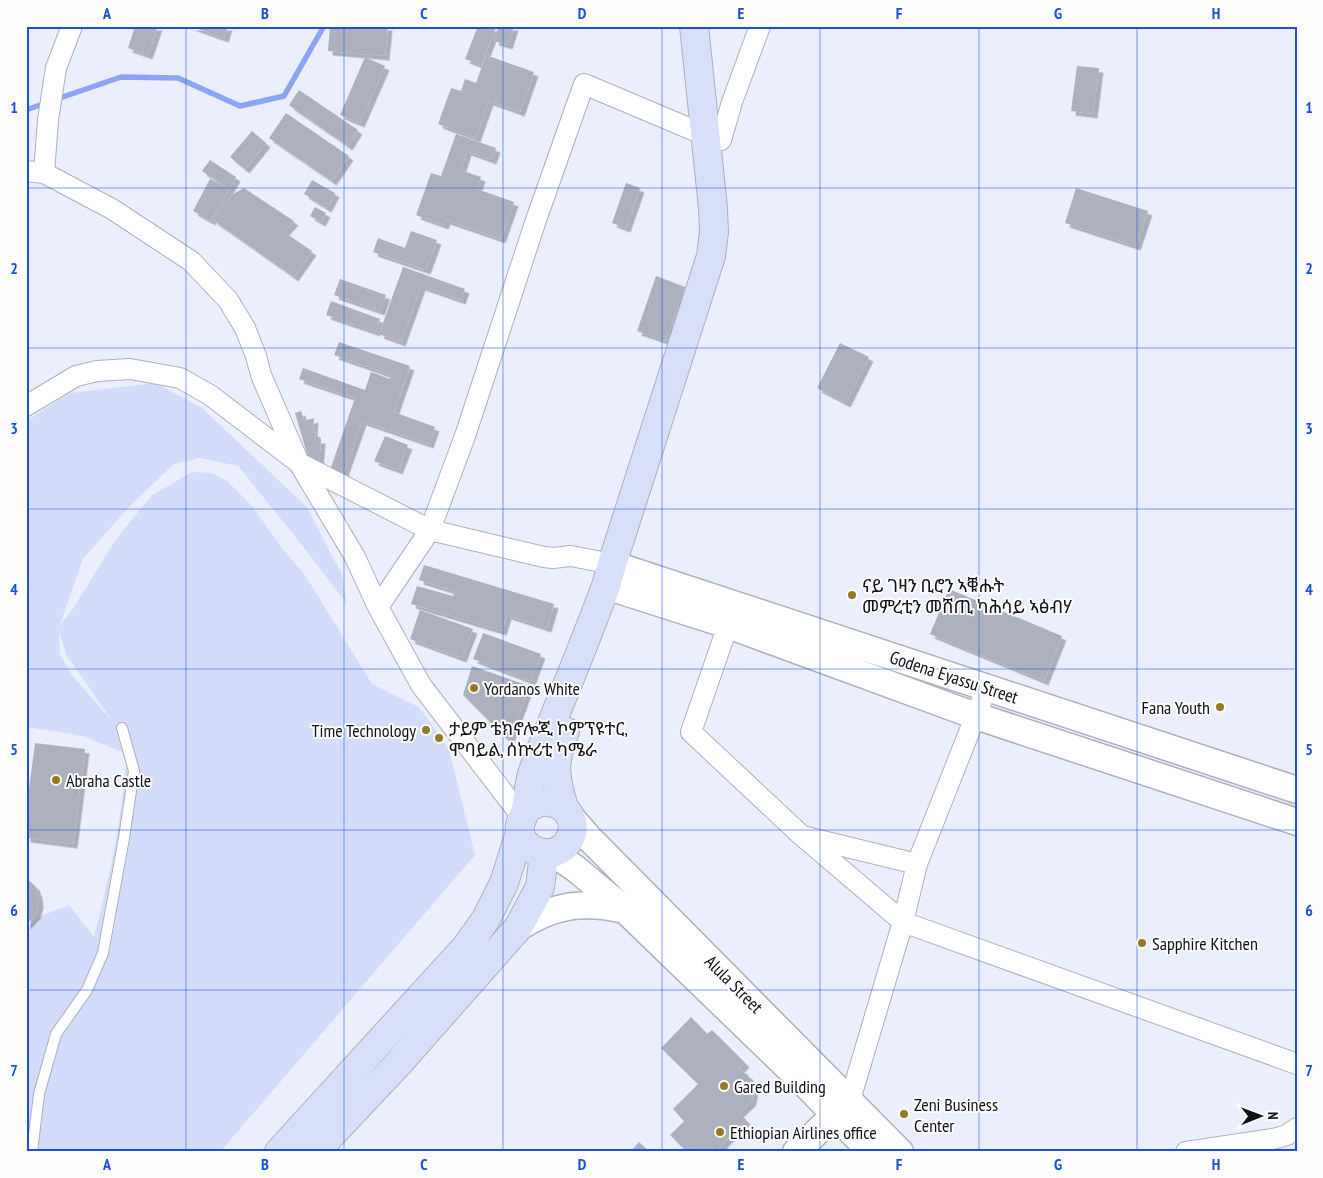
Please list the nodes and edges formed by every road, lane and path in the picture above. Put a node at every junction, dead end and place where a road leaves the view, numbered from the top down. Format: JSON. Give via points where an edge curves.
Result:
{"nodes":[{"id":1,"x":72,"y":26,"type":"edge"},
{"id":2,"x":694,"y":26,"type":"edge"},
{"id":3,"x":710,"y":26,"type":"edge"},
{"id":4,"x":760,"y":26,"type":"edge"},
{"id":5,"x":713,"y":138,"type":"junction"},
{"id":6,"x":35,"y":172,"type":"edge"},
{"id":7,"x":26,"y":406,"type":"edge"},
{"id":8,"x":299,"y":463,"type":"junction"},
{"id":9,"x":430,"y":530,"type":"junction"},
{"id":10,"x":616,"y":578,"type":"junction"},
{"id":11,"x":378,"y":607,"type":"junction"},
{"id":12,"x":728,"y":625,"type":"junction"},
{"id":13,"x":987,"y":688,"type":"junction"},
{"id":14,"x":976,"y":716,"type":"junction"},
{"id":15,"x":122,"y":728,"type":"dead end"},
{"id":16,"x":1297,"y":790,"type":"edge"},
{"id":17,"x":566,"y":811,"type":"junction"},
{"id":18,"x":522,"y":820,"type":"junction"},
{"id":19,"x":1297,"y":822,"type":"edge"},
{"id":20,"x":801,"y":835,"type":"junction"},
{"id":21,"x":549,"y":853,"type":"junction"},
{"id":22,"x":917,"y":864,"type":"junction"},
{"id":23,"x":625,"y":910,"type":"junction"},
{"id":24,"x":903,"y":922,"type":"junction"},
{"id":25,"x":518,"y":928,"type":"junction"},
{"id":26,"x":1297,"y":1064,"type":"edge"},
{"id":27,"x":842,"y":1108,"type":"junction"},
{"id":28,"x":1297,"y":1128,"type":"edge"},
{"id":29,"x":32,"y":1152,"type":"edge"},
{"id":30,"x":279,"y":1152,"type":"edge"},
{"id":31,"x":315,"y":1152,"type":"edge"},
{"id":32,"x":796,"y":1152,"type":"edge"},
{"id":33,"x":871,"y":1152,"type":"edge"},
{"id":34,"x":900,"y":1152,"type":"edge"},
{"id":35,"x":1186,"y":1152,"type":"edge"}],
"edges":[{"from":1,"to":6,"type":"street","via":[[54,78],[47,128]]},
{"from":2,"to":5,"type":"main road"},
{"from":3,"to":5,"type":"main road"},
{"from":4,"to":5,"type":"street","via":[[732,102]]},
{"from":5,"to":9,"type":"street","via":[[584,84]]},
{"from":5,"to":10,"type":"main road","via":[[714,232],[711,256]]},
{"from":6,"to":8,"type":"street","via":[[112,209],[191,261],[228,300],[245,328],[260,375]]},
{"from":7,"to":8,"type":"street","via":[[76,376],[97,371],[130,369],[180,378],[210,395]]},
{"from":8,"to":9,"type":"street"},
{"from":8,"to":11,"type":"street","via":[[355,557]]},
{"from":9,"to":10,"type":"street","via":[[544,557],[571,556]]},
{"from":9,"to":11,"type":"street"},
{"from":10,"to":12,"type":"street"},
{"from":10,"to":13,"type":"street","name":"Godena Eyassu Street"},
{"from":10,"to":17,"type":"main road","via":[[559,745],[556,777]]},
{"from":10,"to":18,"type":"main road","via":[[533,772]]},
{"from":11,"to":18,"type":"street","via":[[421,685]]},
{"from":12,"to":14,"type":"street"},
{"from":12,"to":20,"type":"street","via":[[692,732]]},
{"from":13,"to":14,"type":"street"},
{"from":13,"to":16,"type":"street","name":"Godena Eyassu Street"},
{"from":14,"to":19,"type":"street"},
{"from":14,"to":22,"type":"street"},
{"from":15,"to":29,"type":"lane","via":[[134,771],[103,953],[87,990],[56,1034],[39,1094]]},
{"from":17,"to":18,"type":"main road","via":[[556,803],[539,802]]},
{"from":17,"to":21,"type":"main road","via":[[572,823],[572,833],[562,848]]},
{"from":17,"to":27,"type":"street","name":"Alula Street"},
{"from":18,"to":21,"type":"main road","via":[[524,841],[529,848]]},
{"from":18,"to":30,"type":"main road","via":[[504,883],[486,920]]},
{"from":20,"to":22,"type":"street"},
{"from":20,"to":24,"type":"street"},
{"from":21,"to":23,"type":"street","name":"Alula Street","via":[[576,870]]},
{"from":21,"to":25,"type":"main road","via":[[540,886]]},
{"from":22,"to":24,"type":"street"},
{"from":23,"to":25,"type":"street","via":[[597,904],[572,906],[546,912]]},
{"from":23,"to":27,"type":"street","name":"Alula Street","via":[[804,1083]]},
{"from":24,"to":26,"type":"street"},
{"from":24,"to":27,"type":"street"},
{"from":25,"to":31,"type":"main road"},
{"from":27,"to":32,"type":"street"},
{"from":27,"to":33,"type":"street","name":"Alula Street"},
{"from":27,"to":34,"type":"street","name":"Alula Street"},
{"from":28,"to":35,"type":"street","via":[[1273,1139]]}]}
